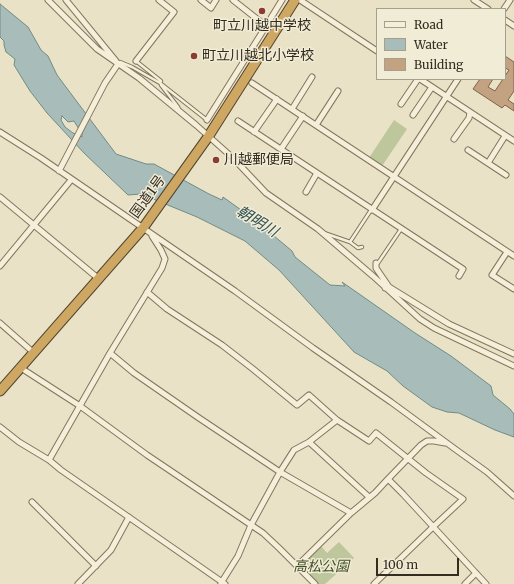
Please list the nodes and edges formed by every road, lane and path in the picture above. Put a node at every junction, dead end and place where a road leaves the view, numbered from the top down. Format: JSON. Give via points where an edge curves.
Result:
{"nodes":[{"id":1,"x":48,"y":0,"type":"edge"},
{"id":2,"x":66,"y":0,"type":"edge"},
{"id":3,"x":159,"y":0,"type":"edge"},
{"id":4,"x":201,"y":0,"type":"edge"},
{"id":5,"x":216,"y":0,"type":"edge"},
{"id":6,"x":233,"y":0,"type":"edge"},
{"id":7,"x":282,"y":0,"type":"edge"},
{"id":8,"x":295,"y":0,"type":"edge"},
{"id":9,"x":300,"y":0,"type":"edge"},
{"id":10,"x":474,"y":0,"type":"edge"},
{"id":11,"x":486,"y":8,"type":"edge"},
{"id":12,"x":266,"y":26,"type":"junction"},
{"id":13,"x":376,"y":50,"type":"edge"},
{"id":14,"x":136,"y":61,"type":"joint"},
{"id":15,"x":118,"y":64,"type":"junction"},
{"id":16,"x":312,"y":77,"type":"dead end"},
{"id":17,"x":418,"y":80,"type":"edge"},
{"id":18,"x":421,"y":80,"type":"edge"},
{"id":19,"x":457,"y":80,"type":"edge"},
{"id":20,"x":160,"y":83,"type":"junction"},
{"id":21,"x":252,"y":83,"type":"dead end"},
{"id":22,"x":432,"y":87,"type":"junction"},
{"id":23,"x":338,"y":91,"type":"dead end"},
{"id":24,"x":446,"y":97,"type":"junction"},
{"id":25,"x":277,"y":99,"type":"junction"},
{"id":26,"x":401,"y":104,"type":"dead end"},
{"id":27,"x":292,"y":109,"type":"junction"},
{"id":28,"x":180,"y":112,"type":"junction"},
{"id":29,"x":470,"y":112,"type":"junction"},
{"id":30,"x":413,"y":115,"type":"dead end"},
{"id":31,"x":303,"y":116,"type":"junction"},
{"id":32,"x":207,"y":120,"type":"joint"},
{"id":33,"x":238,"y":121,"type":"dead end"},
{"id":34,"x":316,"y":125,"type":"junction"},
{"id":35,"x":0,"y":132,"type":"edge"},
{"id":36,"x":254,"y":132,"type":"junction"},
{"id":37,"x":505,"y":136,"type":"junction"},
{"id":38,"x":208,"y":137,"type":"junction"},
{"id":39,"x":454,"y":139,"type":"dead end"},
{"id":40,"x":514,"y":141,"type":"edge"},
{"id":41,"x":281,"y":149,"type":"junction"},
{"id":42,"x":468,"y":150,"type":"dead end"},
{"id":43,"x":488,"y":163,"type":"junction"},
{"id":44,"x":59,"y":171,"type":"junction"},
{"id":45,"x":317,"y":173,"type":"junction"},
{"id":46,"x":506,"y":175,"type":"dead end"},
{"id":47,"x":394,"y":176,"type":"junction"},
{"id":48,"x":71,"y":180,"type":"junction"},
{"id":49,"x":306,"y":192,"type":"dead end"},
{"id":50,"x":0,"y":197,"type":"edge"},
{"id":51,"x":372,"y":210,"type":"junction"},
{"id":52,"x":33,"y":225,"type":"junction"},
{"id":53,"x":401,"y":229,"type":"junction"},
{"id":54,"x":147,"y":230,"type":"junction"},
{"id":55,"x":322,"y":233,"type":"junction"},
{"id":56,"x":350,"y":242,"type":"junction"},
{"id":57,"x":362,"y":247,"type":"dead end"},
{"id":58,"x":507,"y":252,"type":"junction"},
{"id":59,"x":514,"y":256,"type":"edge"},
{"id":60,"x":377,"y":263,"type":"joint"},
{"id":61,"x":0,"y":266,"type":"edge"},
{"id":62,"x":459,"y":276,"type":"dead end"},
{"id":63,"x":99,"y":279,"type":"junction"},
{"id":64,"x":387,"y":287,"type":"junction"},
{"id":65,"x":514,"y":289,"type":"edge"},
{"id":66,"x":147,"y":292,"type":"junction"},
{"id":67,"x":0,"y":323,"type":"edge"},
{"id":68,"x":34,"y":353,"type":"junction"},
{"id":69,"x":110,"y":353,"type":"junction"},
{"id":70,"x":514,"y":354,"type":"edge"},
{"id":71,"x":514,"y":366,"type":"edge"},
{"id":72,"x":21,"y":368,"type":"junction"},
{"id":73,"x":0,"y":391,"type":"edge"},
{"id":74,"x":80,"y":406,"type":"junction"},
{"id":75,"x":337,"y":420,"type":"junction"},
{"id":76,"x":0,"y":427,"type":"edge"},
{"id":77,"x":309,"y":442,"type":"junction"},
{"id":78,"x":450,"y":445,"type":"junction"},
{"id":79,"x":408,"y":458,"type":"junction"},
{"id":80,"x":49,"y":460,"type":"junction"},
{"id":81,"x":280,"y":472,"type":"junction"},
{"id":82,"x":388,"y":479,"type":"junction"},
{"id":83,"x":514,"y":496,"type":"edge"},
{"id":84,"x":369,"y":498,"type":"junction"},
{"id":85,"x":32,"y":502,"type":"dead end"},
{"id":86,"x":351,"y":513,"type":"junction"},
{"id":87,"x":129,"y":517,"type":"junction"},
{"id":88,"x":251,"y":525,"type":"junction"},
{"id":89,"x":433,"y":527,"type":"junction"},
{"id":90,"x":96,"y":566,"type":"junction"},
{"id":91,"x":297,"y":566,"type":"junction"},
{"id":92,"x":476,"y":573,"type":"junction"},
{"id":93,"x":222,"y":583,"type":"edge"},
{"id":94,"x":78,"y":584,"type":"edge"},
{"id":95,"x":315,"y":584,"type":"edge"},
{"id":96,"x":374,"y":584,"type":"edge"},
{"id":97,"x":465,"y":584,"type":"edge"},
{"id":98,"x":486,"y":584,"type":"edge"}],
"edges":[{"from":1,"to":15,"type":"street","via":[[97,49]]},
{"from":2,"to":15,"type":"street"},
{"from":3,"to":14,"type":"street","via":[[174,12]]},
{"from":4,"to":5,"type":"street","via":[[211,8]]},
{"from":6,"to":12,"type":"street"},
{"from":7,"to":12,"type":"street"},
{"from":8,"to":38,"type":"highway","name":"国道1号"},
{"from":9,"to":13,"type":"street"},
{"from":10,"to":11,"type":"street"},
{"from":12,"to":32,"type":"street"},
{"from":14,"to":20,"type":"lane","via":[[161,81]]},
{"from":15,"to":20,"type":"lane","via":[[120,62],[132,67]]},
{"from":15,"to":28,"type":"street"},
{"from":15,"to":44,"type":"street","via":[[105,83]]},
{"from":16,"to":27,"type":"street"},
{"from":17,"to":26,"type":"street"},
{"from":18,"to":22,"type":"street"},
{"from":19,"to":24,"type":"street"},
{"from":20,"to":28,"type":"lane"},
{"from":20,"to":32,"type":"lane"},
{"from":21,"to":25,"type":"street"},
{"from":22,"to":24,"type":"street"},
{"from":22,"to":30,"type":"street"},
{"from":23,"to":34,"type":"street"},
{"from":24,"to":29,"type":"street"},
{"from":24,"to":47,"type":"street"},
{"from":25,"to":27,"type":"street"},
{"from":25,"to":36,"type":"street"},
{"from":27,"to":31,"type":"street"},
{"from":28,"to":38,"type":"street"},
{"from":29,"to":37,"type":"street"},
{"from":29,"to":39,"type":"street","via":[[469,118]]},
{"from":31,"to":34,"type":"street"},
{"from":31,"to":41,"type":"street"},
{"from":33,"to":36,"type":"street"},
{"from":34,"to":47,"type":"street"},
{"from":35,"to":44,"type":"street"},
{"from":36,"to":41,"type":"street"},
{"from":37,"to":40,"type":"street"},
{"from":37,"to":43,"type":"street"},
{"from":38,"to":54,"type":"highway","name":"国道1号","via":[[150,219]]},
{"from":38,"to":55,"type":"street","via":[[233,158],[266,193]]},
{"from":41,"to":45,"type":"street"},
{"from":42,"to":43,"type":"street"},
{"from":43,"to":46,"type":"street"},
{"from":44,"to":48,"type":"street"},
{"from":45,"to":49,"type":"street"},
{"from":45,"to":51,"type":"street"},
{"from":47,"to":51,"type":"street"},
{"from":47,"to":58,"type":"street"},
{"from":48,"to":52,"type":"street"},
{"from":48,"to":54,"type":"street"},
{"from":50,"to":52,"type":"street"},
{"from":51,"to":53,"type":"street"},
{"from":51,"to":56,"type":"lane"},
{"from":52,"to":61,"type":"street"},
{"from":52,"to":63,"type":"street"},
{"from":53,"to":60,"type":"lane"},
{"from":53,"to":62,"type":"street","via":[[463,269]]},
{"from":54,"to":63,"type":"highway","name":"国道1号"},
{"from":54,"to":66,"type":"street","via":[[165,259]]},
{"from":54,"to":78,"type":"street"},
{"from":55,"to":56,"type":"lane"},
{"from":55,"to":64,"type":"street"},
{"from":56,"to":57,"type":"lane","via":[[358,248]]},
{"from":58,"to":59,"type":"street"},
{"from":58,"to":65,"type":"street","via":[[492,275]]},
{"from":60,"to":64,"type":"street","via":[[376,268]]},
{"from":63,"to":68,"type":"highway","name":"国道1号"},
{"from":64,"to":70,"type":"street","via":[[444,322]]},
{"from":64,"to":71,"type":"street","via":[[426,324]]},
{"from":66,"to":69,"type":"street"},
{"from":66,"to":75,"type":"street","via":[[167,309],[253,368],[297,406],[309,395]]},
{"from":67,"to":68,"type":"street"},
{"from":68,"to":72,"type":"highway","name":"国道1号"},
{"from":69,"to":74,"type":"street"},
{"from":69,"to":81,"type":"street","via":[[134,373]]},
{"from":72,"to":73,"type":"highway","name":"国道1号"},
{"from":72,"to":74,"type":"street"},
{"from":74,"to":80,"type":"street"},
{"from":74,"to":88,"type":"street"},
{"from":75,"to":77,"type":"street"},
{"from":75,"to":79,"type":"street","via":[[369,441],[376,433]]},
{"from":76,"to":80,"type":"street"},
{"from":77,"to":81,"type":"street","via":[[294,450]]},
{"from":77,"to":84,"type":"street"},
{"from":78,"to":79,"type":"street","via":[[427,441]]},
{"from":78,"to":83,"type":"street"},
{"from":79,"to":82,"type":"street"},
{"from":79,"to":89,"type":"street","via":[[463,499]]},
{"from":80,"to":87,"type":"street"},
{"from":81,"to":86,"type":"street"},
{"from":81,"to":88,"type":"street"},
{"from":82,"to":84,"type":"street"},
{"from":82,"to":89,"type":"street"},
{"from":84,"to":86,"type":"street"},
{"from":85,"to":90,"type":"street"},
{"from":86,"to":91,"type":"street"},
{"from":87,"to":90,"type":"street","via":[[111,550]]},
{"from":87,"to":93,"type":"street"},
{"from":88,"to":91,"type":"street","via":[[269,538]]},
{"from":88,"to":93,"type":"street","via":[[238,556]]},
{"from":89,"to":92,"type":"street"},
{"from":89,"to":96,"type":"street"},
{"from":90,"to":94,"type":"street"},
{"from":91,"to":95,"type":"street"},
{"from":92,"to":97,"type":"street"},
{"from":92,"to":98,"type":"street"}]}
